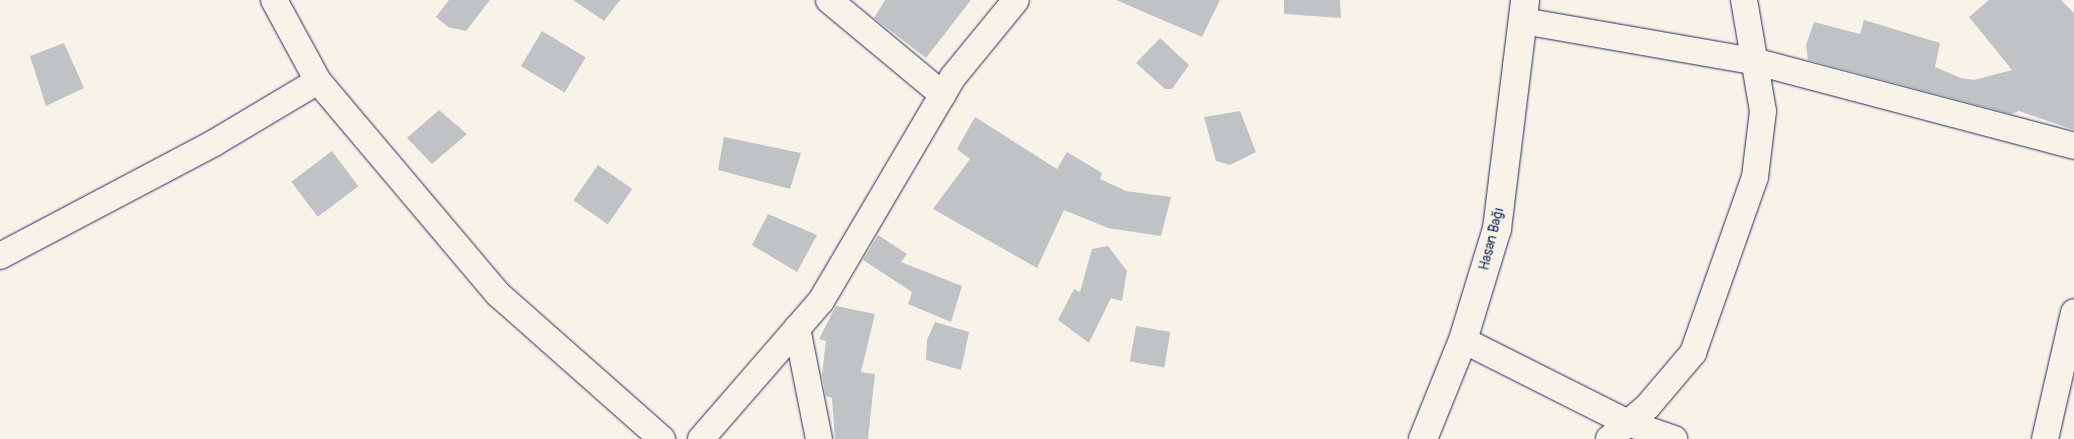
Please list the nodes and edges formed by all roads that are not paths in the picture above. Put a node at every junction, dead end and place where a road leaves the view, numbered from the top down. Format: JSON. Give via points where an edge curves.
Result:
{"nodes":[{"id":1,"x":274,"y":0,"type":"edge"},
{"id":2,"x":829,"y":0,"type":"edge"},
{"id":3,"x":1016,"y":0,"type":"edge"},
{"id":4,"x":1744,"y":0,"type":"edge"},
{"id":5,"x":1524,"y":10,"type":"edge"},
{"id":6,"x":1757,"y":62,"type":"junction"},
{"id":7,"x":318,"y":81,"type":"junction"},
{"id":8,"x":943,"y":95,"type":"junction"},
{"id":9,"x":2074,"y":146,"type":"edge"},
{"id":10,"x":0,"y":256,"type":"edge"},
{"id":11,"x":2074,"y":312,"type":"edge"},
{"id":12,"x":797,"y":328,"type":"junction"},
{"id":13,"x":1463,"y":340,"type":"junction"},
{"id":14,"x":1619,"y":431,"type":"edge"},
{"id":15,"x":662,"y":439,"type":"edge"},
{"id":16,"x":701,"y":439,"type":"edge"},
{"id":17,"x":819,"y":439,"type":"edge"},
{"id":18,"x":1423,"y":439,"type":"edge"},
{"id":19,"x":1674,"y":439,"type":"edge"},
{"id":20,"x":2045,"y":439,"type":"edge"}],
"edges":[{"from":1,"to":7,"type":"street"},
{"from":2,"to":8,"type":"street"},
{"from":3,"to":8,"type":"street"},
{"from":4,"to":6,"type":"street"},
{"from":5,"to":6,"type":"street"},
{"from":5,"to":13,"type":"street","name":"Hasan Bağı","via":[[1497,229]]},
{"from":6,"to":9,"type":"street"},
{"from":6,"to":14,"type":"street","via":[[1763,112],[1755,177],[1693,353]]},
{"from":7,"to":10,"type":"street","via":[[214,143]]},
{"from":7,"to":15,"type":"street","via":[[498,294]]},
{"from":8,"to":12,"type":"street","via":[[821,301]]},
{"from":11,"to":20,"type":"street"},
{"from":12,"to":16,"type":"street"},
{"from":12,"to":17,"type":"street"},
{"from":13,"to":14,"type":"street"},
{"from":13,"to":18,"type":"street","name":"Hasan Bağı"},
{"from":14,"to":19,"type":"street"}]}
